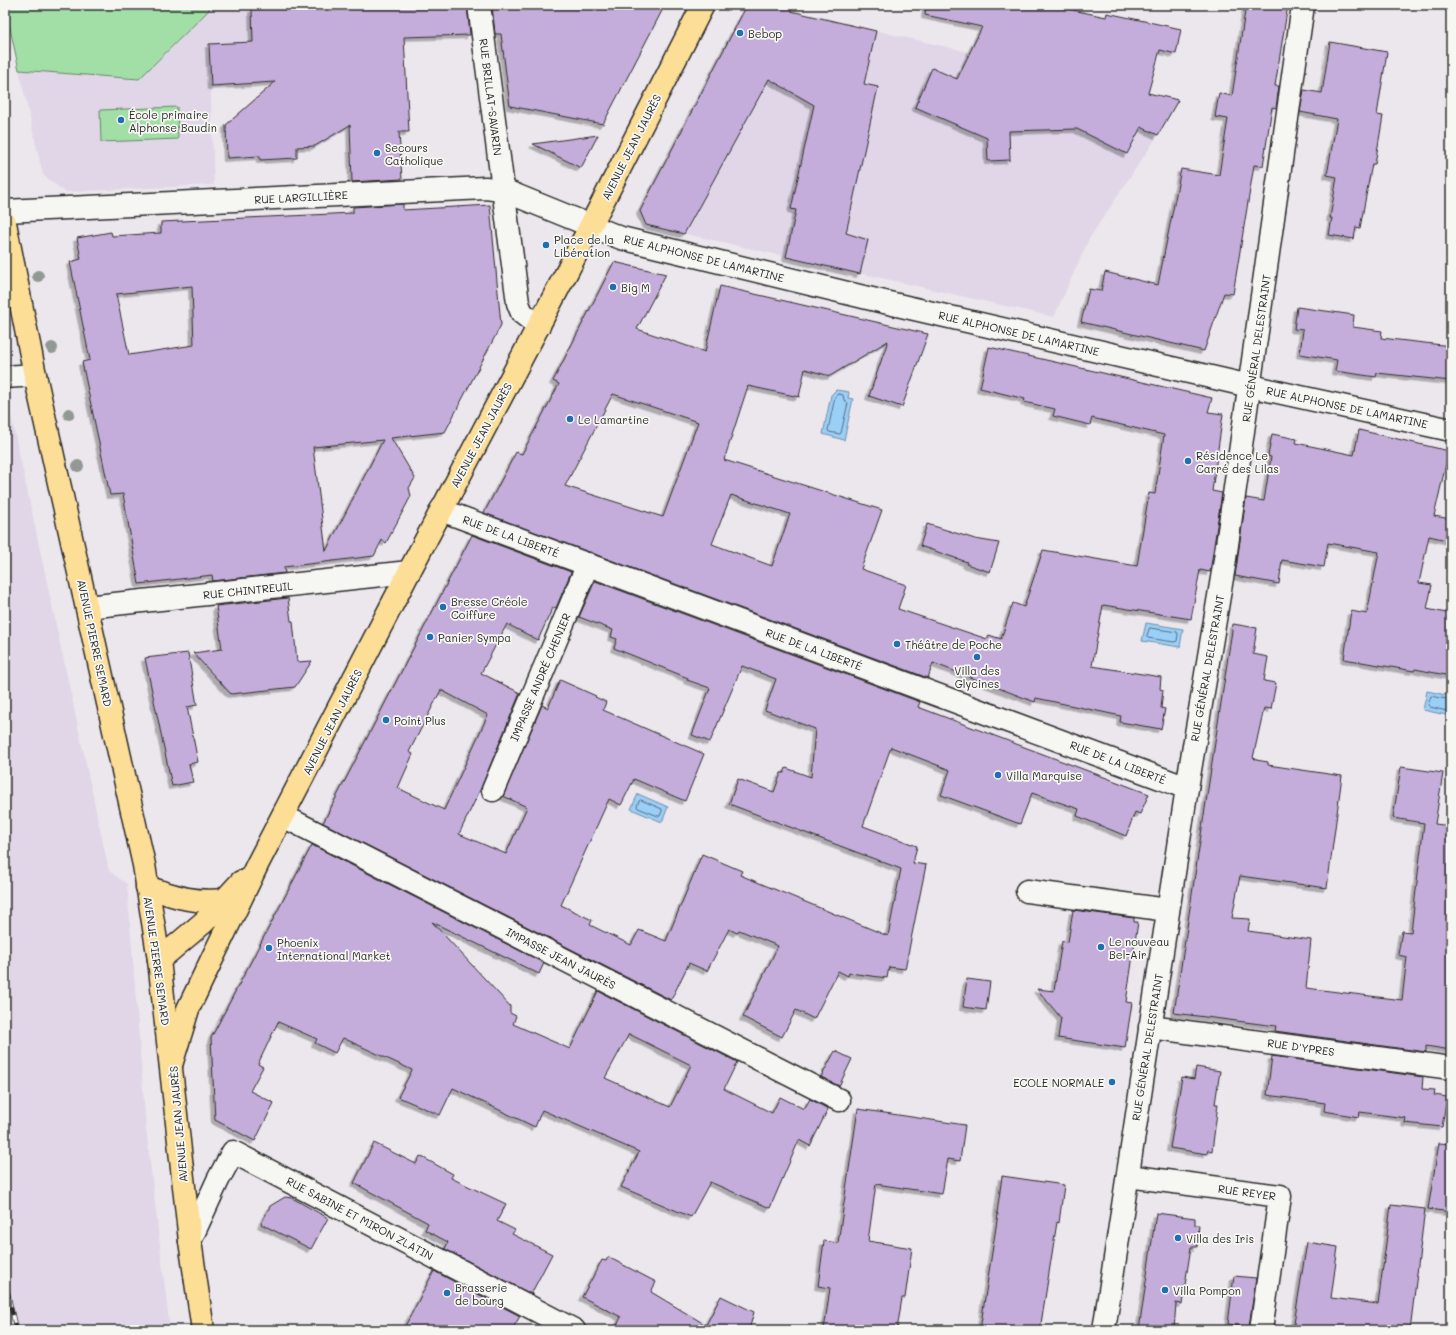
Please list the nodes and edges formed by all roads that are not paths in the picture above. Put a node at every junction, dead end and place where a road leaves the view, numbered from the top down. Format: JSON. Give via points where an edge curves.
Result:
{"nodes":[{"id":1,"x":479,"y":5,"type":"edge"},
{"id":2,"x":703,"y":5,"type":"edge"},
{"id":3,"x":1303,"y":5,"type":"edge"},
{"id":4,"x":503,"y":190,"type":"junction"},
{"id":5,"x":5,"y":211,"type":"edge"},
{"id":6,"x":5,"y":223,"type":"edge"},
{"id":7,"x":591,"y":226,"type":"junction"},
{"id":8,"x":539,"y":326,"type":"junction"},
{"id":9,"x":35,"y":374,"type":"junction"},
{"id":10,"x":5,"y":377,"type":"edge"},
{"id":11,"x":1250,"y":386,"type":"junction"},
{"id":12,"x":1451,"y":430,"type":"edge"},
{"id":13,"x":441,"y":510,"type":"junction"},
{"id":14,"x":588,"y":564,"type":"junction"},
{"id":15,"x":408,"y":572,"type":"junction"},
{"id":16,"x":87,"y":607,"type":"junction"},
{"id":17,"x":1187,"y":788,"type":"junction"},
{"id":18,"x":493,"y":790,"type":"dead end"},
{"id":19,"x":283,"y":816,"type":"junction"},
{"id":20,"x":258,"y":863,"type":"junction"},
{"id":21,"x":147,"y":887,"type":"junction"},
{"id":22,"x":1027,"y":891,"type":"dead end"},
{"id":23,"x":225,"y":900,"type":"junction"},
{"id":24,"x":1168,"y":910,"type":"junction"},
{"id":25,"x":159,"y":960,"type":"junction"},
{"id":26,"x":1150,"y":1027,"type":"junction"},
{"id":27,"x":171,"y":1065,"type":"junction"},
{"id":28,"x":1451,"y":1068,"type":"edge"},
{"id":29,"x":839,"y":1100,"type":"dead end"},
{"id":30,"x":1128,"y":1176,"type":"junction"},
{"id":31,"x":190,"y":1241,"type":"junction"},
{"id":32,"x":203,"y":1330,"type":"edge"},
{"id":33,"x":574,"y":1330,"type":"edge"},
{"id":34,"x":1104,"y":1330,"type":"edge"},
{"id":35,"x":1261,"y":1330,"type":"edge"}],
"edges":[{"from":1,"to":4,"type":"street","name":"RUE BRILLAT-SAVARIN"},
{"from":2,"to":7,"type":"main road","name":"AVENUE JEAN JAURÈS"},
{"from":3,"to":11,"type":"street","name":"RUE GÉNÉRAL DELESTRAINT"},
{"from":4,"to":5,"type":"street","name":"RUE LARGILLIÈRE","via":[[485,188]]},
{"from":4,"to":7,"type":"street","name":"RUE LARGILLIÈRE"},
{"from":4,"to":8,"type":"street","name":"RUE BRILLAT-SAVARIN","via":[[518,304],[522,313]]},
{"from":6,"to":9,"type":"main road","name":"AVENUE PIERRE SEMARD"},
{"from":7,"to":8,"type":"main road","name":"AVENUE JEAN JAURÈS"},
{"from":7,"to":11,"type":"street","name":"RUE ALPHONSE DE LAMARTINE","via":[[628,240]]},
{"from":8,"to":13,"type":"main road","name":"AVENUE JEAN JAURÈS"},
{"from":9,"to":10,"type":"street"},
{"from":9,"to":16,"type":"main road","name":"AVENUE PIERRE SEMARD"},
{"from":11,"to":12,"type":"street","name":"RUE ALPHONSE DE LAMARTINE"},
{"from":11,"to":17,"type":"street","name":"RUE GÉNÉRAL DELESTRAINT","via":[[1224,566]]},
{"from":13,"to":14,"type":"street","name":"RUE DE LA LIBERTÉ"},
{"from":13,"to":15,"type":"main road","name":"AVENUE JEAN JAURÈS"},
{"from":14,"to":17,"type":"street","name":"RUE DE LA LIBERTÉ"},
{"from":14,"to":18,"type":"street","name":"IMPASSE ANDRÉ CHENIER"},
{"from":15,"to":16,"type":"street","name":"RUE CHINTREUIL"},
{"from":15,"to":19,"type":"main road","name":"AVENUE JEAN JAURÈS"},
{"from":16,"to":21,"type":"main road","name":"AVENUE PIERRE SEMARD"},
{"from":17,"to":24,"type":"street","name":"RUE GÉNÉRAL DELESTRAINT"},
{"from":19,"to":20,"type":"main road","name":"AVENUE JEAN JAURÈS"},
{"from":19,"to":29,"type":"street","name":"IMPASSE JEAN JAURÈS"},
{"from":20,"to":23,"type":"main road","name":"AVENUE JEAN JAURÈS"},
{"from":20,"to":27,"type":"main road","name":"AVENUE JEAN JAURÈS","via":[[188,1009]]},
{"from":21,"to":23,"type":"main road","via":[[178,898],[201,902]]},
{"from":21,"to":25,"type":"main road","name":"AVENUE PIERRE SEMARD"},
{"from":22,"to":24,"type":"street"},
{"from":23,"to":25,"type":"main road","name":"AVENUE JEAN JAURÈS","via":[[204,922]]},
{"from":24,"to":26,"type":"street","name":"RUE GÉNÉRAL DELESTRAINT"},
{"from":25,"to":27,"type":"main road","name":"AVENUE PIERRE SEMARD"},
{"from":26,"to":28,"type":"street","name":"RUE D'YPRES"},
{"from":26,"to":30,"type":"street","name":"RUE GÉNÉRAL DELESTRAINT"},
{"from":27,"to":31,"type":"main road","name":"AVENUE JEAN JAURÈS"},
{"from":30,"to":34,"type":"street","name":"RUE GÉNÉRAL DELESTRAINT"},
{"from":30,"to":35,"type":"street","name":"RUE REYER","via":[[1280,1196]]},
{"from":31,"to":32,"type":"main road","name":"AVENUE JEAN JAURÈS"},
{"from":31,"to":33,"type":"street","name":"RUE SABINE ET MIRON ZLATIN","via":[[233,1152]]}]}
